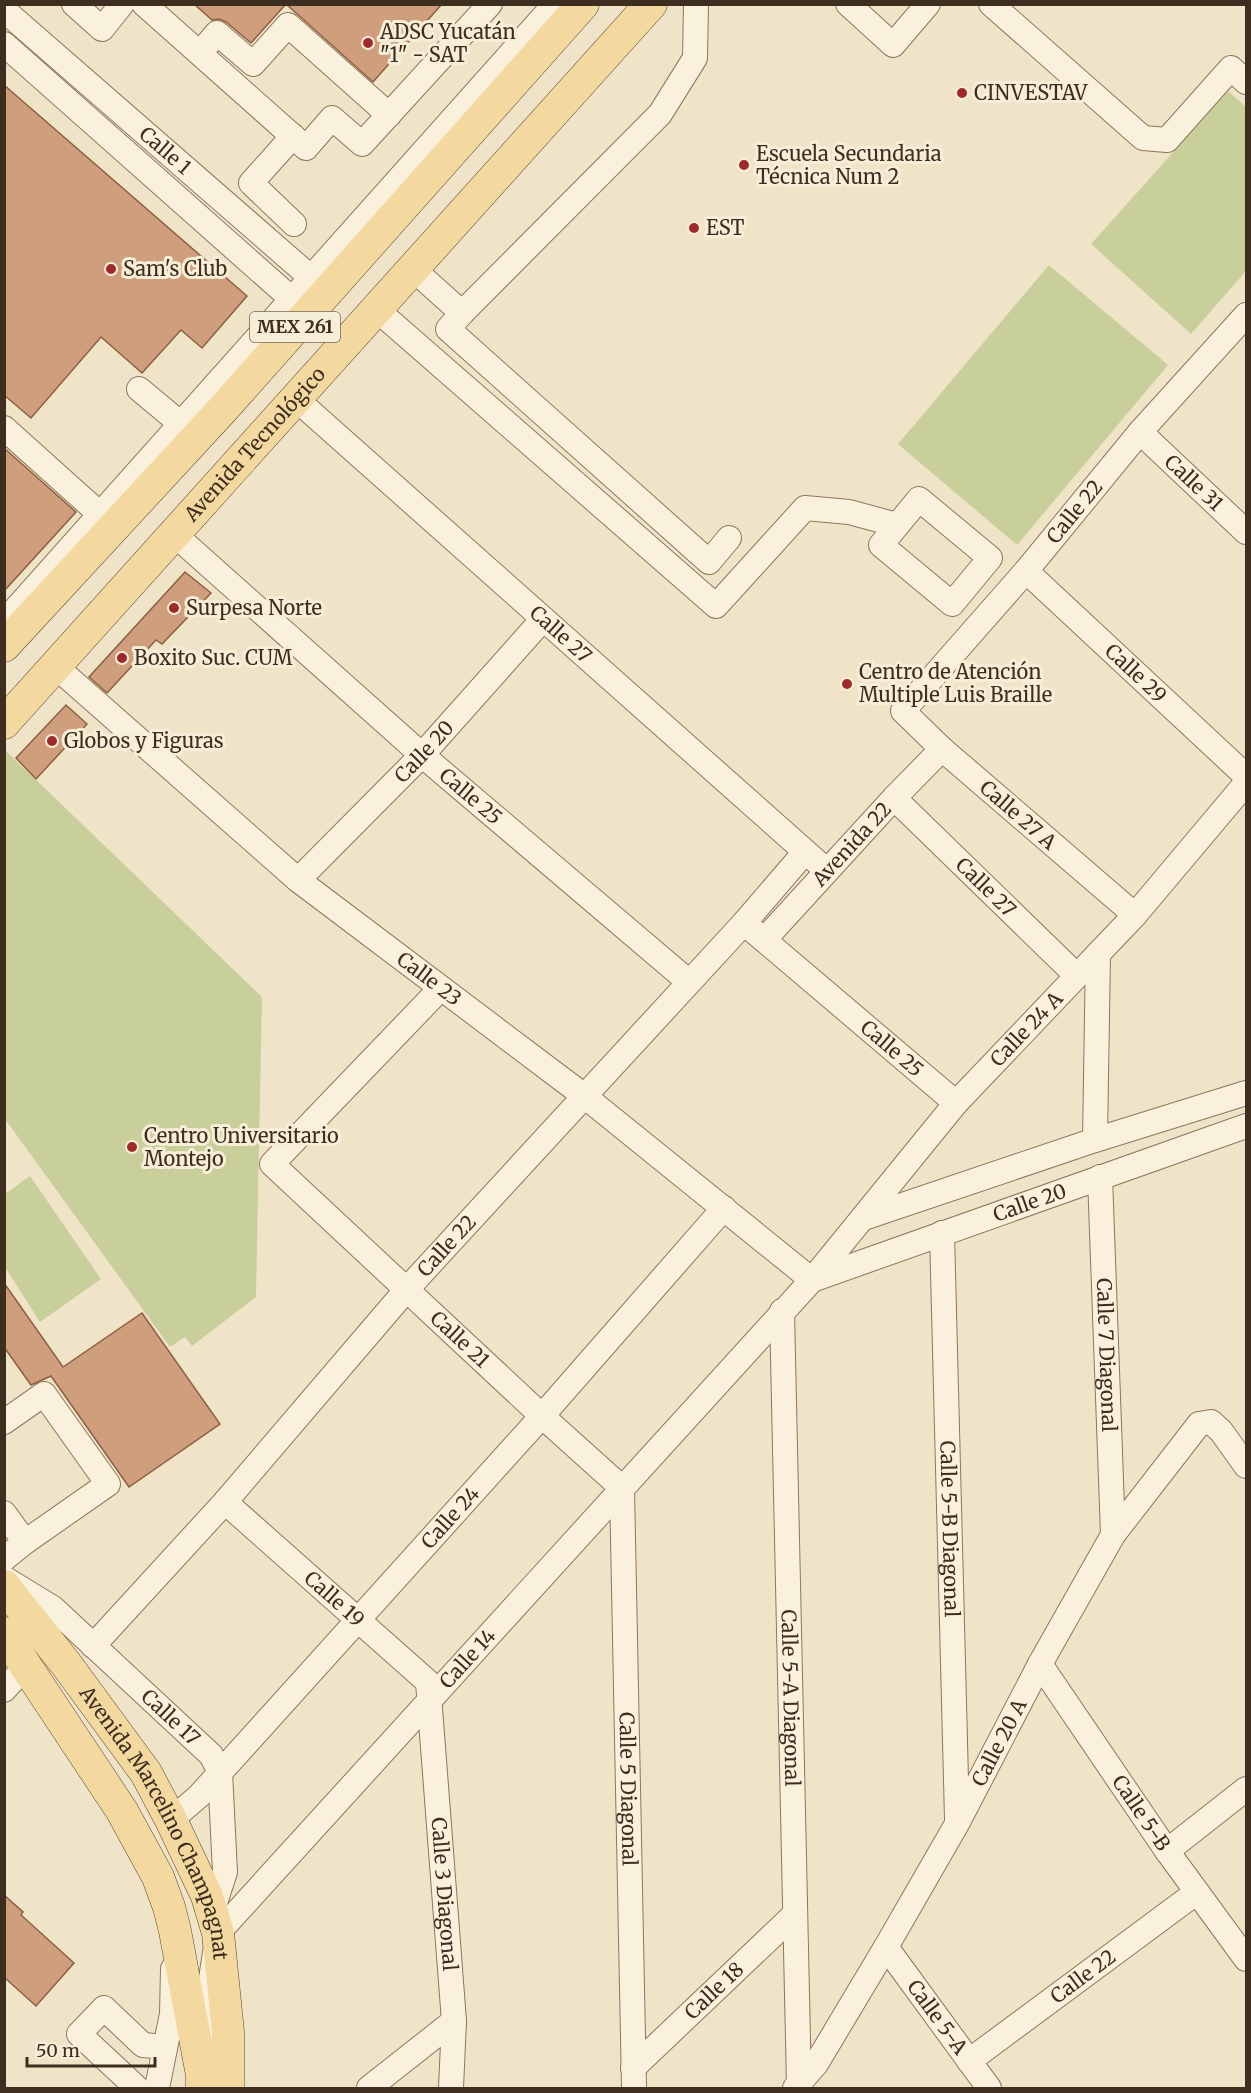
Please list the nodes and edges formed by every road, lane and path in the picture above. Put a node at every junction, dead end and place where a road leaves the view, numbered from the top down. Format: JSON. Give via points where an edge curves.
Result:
{"nodes":[{"id":1,"x":74,"y":4,"type":"edge"},
{"id":2,"x":122,"y":4,"type":"edge"},
{"id":3,"x":144,"y":4,"type":"edge"},
{"id":4,"x":490,"y":4,"type":"edge"},
{"id":5,"x":651,"y":4,"type":"edge"},
{"id":6,"x":696,"y":4,"type":"edge"},
{"id":7,"x":848,"y":4,"type":"edge"},
{"id":8,"x":928,"y":4,"type":"edge"},
{"id":9,"x":991,"y":4,"type":"edge"},
{"id":10,"x":572,"y":6,"type":"edge"},
{"id":11,"x":9,"y":23,"type":"edge"},
{"id":12,"x":4,"y":44,"type":"edge"},
{"id":13,"x":200,"y":53,"type":"junction"},
{"id":14,"x":1246,"y":82,"type":"edge"},
{"id":15,"x":389,"y":115,"type":"junction"},
{"id":16,"x":293,"y":136,"type":"junction"},
{"id":17,"x":294,"y":224,"type":"dead end"},
{"id":18,"x":413,"y":269,"type":"junction"},
{"id":19,"x":309,"y":295,"type":"junction"},
{"id":20,"x":376,"y":309,"type":"junction"},
{"id":21,"x":462,"y":313,"type":"junction"},
{"id":22,"x":1246,"y":315,"type":"edge"},
{"id":23,"x":270,"y":355,"type":"junction"},
{"id":24,"x":139,"y":389,"type":"dead end"},
{"id":25,"x":296,"y":399,"type":"junction"},
{"id":26,"x":188,"y":427,"type":"junction"},
{"id":27,"x":4,"y":428,"type":"edge"},
{"id":28,"x":1140,"y":432,"type":"junction"},
{"id":29,"x":257,"y":442,"type":"junction"},
{"id":30,"x":234,"y":468,"type":"junction"},
{"id":31,"x":107,"y":520,"type":"junction"},
{"id":32,"x":897,"y":525,"type":"junction"},
{"id":33,"x":1246,"y":532,"type":"edge"},
{"id":34,"x":174,"y":534,"type":"junction"},
{"id":35,"x":729,"y":538,"type":"dead end"},
{"id":36,"x":1026,"y":571,"type":"junction"},
{"id":37,"x":543,"y":619,"type":"junction"},
{"id":38,"x":4,"y":622,"type":"edge"},
{"id":39,"x":4,"y":646,"type":"edge"},
{"id":40,"x":56,"y":666,"type":"junction"},
{"id":41,"x":903,"y":711,"type":"joint"},
{"id":42,"x":4,"y":723,"type":"edge"},
{"id":43,"x":942,"y":749,"type":"junction"},
{"id":44,"x":422,"y":755,"type":"junction"},
{"id":45,"x":1246,"y":776,"type":"edge"},
{"id":46,"x":1246,"y":783,"type":"edge"},
{"id":47,"x":894,"y":798,"type":"junction"},
{"id":48,"x":805,"y":852,"type":"junction"},
{"id":49,"x":826,"y":870,"type":"junction"},
{"id":50,"x":298,"y":880,"type":"junction"},
{"id":51,"x":1135,"y":915,"type":"junction"},
{"id":52,"x":744,"y":922,"type":"junction"},
{"id":53,"x":764,"y":940,"type":"junction"},
{"id":54,"x":1098,"y":954,"type":"junction"},
{"id":55,"x":1077,"y":976,"type":"junction"},
{"id":56,"x":689,"y":982,"type":"junction"},
{"id":57,"x":441,"y":988,"type":"junction"},
{"id":58,"x":1246,"y":1093,"type":"edge"},
{"id":59,"x":583,"y":1095,"type":"junction"},
{"id":60,"x":957,"y":1102,"type":"junction"},
{"id":61,"x":1246,"y":1126,"type":"edge"},
{"id":62,"x":1095,"y":1140,"type":"junction"},
{"id":63,"x":1100,"y":1177,"type":"junction"},
{"id":64,"x":724,"y":1208,"type":"junction"},
{"id":65,"x":863,"y":1218,"type":"junction"},
{"id":66,"x":942,"y":1233,"type":"junction"},
{"id":67,"x":812,"y":1280,"type":"junction"},
{"id":68,"x":407,"y":1289,"type":"junction"},
{"id":69,"x":782,"y":1311,"type":"junction"},
{"id":70,"x":542,"y":1416,"type":"junction"},
{"id":71,"x":4,"y":1422,"type":"edge"},
{"id":72,"x":1246,"y":1466,"type":"edge"},
{"id":73,"x":622,"y":1488,"type":"junction"},
{"id":74,"x":225,"y":1502,"type":"junction"},
{"id":75,"x":4,"y":1513,"type":"edge"},
{"id":76,"x":1113,"y":1535,"type":"junction"},
{"id":77,"x":17,"y":1549,"type":"edge"},
{"id":78,"x":4,"y":1578,"type":"edge"},
{"id":79,"x":4,"y":1586,"type":"edge"},
{"id":80,"x":359,"y":1620,"type":"junction"},
{"id":81,"x":6,"y":1638,"type":"edge"},
{"id":82,"x":93,"y":1646,"type":"junction"},
{"id":83,"x":54,"y":1648,"type":"junction"},
{"id":84,"x":1040,"y":1664,"type":"junction"},
{"id":85,"x":27,"y":1665,"type":"junction"},
{"id":86,"x":4,"y":1690,"type":"edge"},
{"id":87,"x":430,"y":1701,"type":"junction"},
{"id":88,"x":220,"y":1772,"type":"junction"},
{"id":89,"x":1246,"y":1789,"type":"edge"},
{"id":90,"x":171,"y":1820,"type":"junction"},
{"id":91,"x":958,"y":1822,"type":"junction"},
{"id":92,"x":1167,"y":1851,"type":"junction"},
{"id":93,"x":1197,"y":1892,"type":"junction"},
{"id":94,"x":795,"y":1914,"type":"junction"},
{"id":95,"x":172,"y":1919,"type":"junction"},
{"id":96,"x":215,"y":1923,"type":"junction"},
{"id":97,"x":886,"y":1947,"type":"junction"},
{"id":98,"x":1246,"y":1959,"type":"edge"},
{"id":99,"x":454,"y":2021,"type":"junction"},
{"id":100,"x":165,"y":2047,"type":"junction"},
{"id":101,"x":969,"y":2061,"type":"junction"},
{"id":102,"x":633,"y":2078,"type":"edge"},
{"id":103,"x":205,"y":2085,"type":"edge"},
{"id":104,"x":797,"y":2087,"type":"edge"},
{"id":105,"x":137,"y":2088,"type":"edge"},
{"id":106,"x":157,"y":2088,"type":"edge"},
{"id":107,"x":369,"y":2088,"type":"edge"},
{"id":108,"x":451,"y":2088,"type":"edge"},
{"id":109,"x":989,"y":2088,"type":"edge"}],
"edges":[{"from":1,"to":2,"type":"street","via":[[102,29]]},
{"from":3,"to":13,"type":"street"},
{"from":4,"to":15,"type":"street"},
{"from":5,"to":18,"type":"main road","name":"Avenida Tecnológico","number":"MEX 261"},
{"from":6,"to":21,"type":"street","via":[[695,58],[660,114]]},
{"from":7,"to":8,"type":"street","via":[[893,45]]},
{"from":9,"to":14,"type":"street","via":[[1143,138],[1167,140],[1231,68]]},
{"from":10,"to":19,"type":"main road","number":"MEX 261"},
{"from":11,"to":19,"type":"street","name":"Calle 1"},
{"from":12,"to":19,"type":"street","name":"Calle 1"},
{"from":13,"to":15,"type":"street","via":[[217,33],[253,64],[288,25]]},
{"from":13,"to":16,"type":"street"},
{"from":15,"to":16,"type":"street","via":[[362,144],[332,118],[306,148]]},
{"from":16,"to":17,"type":"street","via":[[250,183]]},
{"from":18,"to":20,"type":"main road","name":"Avenida Tecnológico","number":"MEX 261"},
{"from":18,"to":21,"type":"street"},
{"from":19,"to":23,"type":"main road","number":"MEX 261"},
{"from":19,"to":26,"type":"street"},
{"from":20,"to":25,"type":"main road","name":"Avenida Tecnológico","number":"MEX 261"},
{"from":20,"to":32,"type":"street","via":[[716,606],[805,508],[849,512]]},
{"from":21,"to":35,"type":"street","via":[[448,329],[709,562]]},
{"from":22,"to":28,"type":"street","name":"Calle 22"},
{"from":23,"to":26,"type":"main road","number":"MEX 261"},
{"from":23,"to":29,"type":"main road","via":[[263,380],[235,415],[237,425]]},
{"from":24,"to":26,"type":"street"},
{"from":25,"to":29,"type":"main road","name":"Avenida Tecnológico","number":"MEX 261"},
{"from":25,"to":37,"type":"street","name":"Calle 27"},
{"from":26,"to":30,"type":"main road"},
{"from":26,"to":31,"type":"main road","number":"MEX 261"},
{"from":27,"to":31,"type":"street"},
{"from":28,"to":33,"type":"street","name":"Calle 31"},
{"from":28,"to":36,"type":"street","name":"Calle 22"},
{"from":29,"to":30,"type":"main road","name":"Avenida Tecnológico","number":"MEX 261"},
{"from":30,"to":34,"type":"main road","name":"Avenida Tecnológico","number":"MEX 261"},
{"from":31,"to":38,"type":"street"},
{"from":31,"to":39,"type":"main road","number":"MEX 261"},
{"from":32,"to":32,"type":"street","via":[[919,499],[990,558],[952,604],[880,545]]},
{"from":34,"to":40,"type":"main road","name":"Avenida Tecnológico","number":"MEX 261"},
{"from":34,"to":44,"type":"street","name":"Calle 25"},
{"from":36,"to":41,"type":"street","name":"Calle 22"},
{"from":36,"to":45,"type":"street","name":"Calle 29"},
{"from":37,"to":44,"type":"street","name":"Calle 20"},
{"from":37,"to":48,"type":"street","name":"Calle 27"},
{"from":40,"to":42,"type":"main road","name":"Avenida Tecnológico","number":"MEX 261"},
{"from":40,"to":50,"type":"street","name":"Calle 23"},
{"from":41,"to":43,"type":"street","name":"Calle 27 A"},
{"from":43,"to":47,"type":"street","name":"Avenida 22"},
{"from":43,"to":51,"type":"street","name":"Calle 27 A"},
{"from":44,"to":50,"type":"street","name":"Calle 20"},
{"from":44,"to":56,"type":"street","name":"Calle 25"},
{"from":46,"to":51,"type":"street","name":"Calle 24 A"},
{"from":47,"to":49,"type":"street","name":"Avenida 22"},
{"from":47,"to":55,"type":"street","name":"Calle 27"},
{"from":48,"to":49,"type":"street","name":"Calle 27"},
{"from":48,"to":52,"type":"street","name":"Calle 22"},
{"from":49,"to":53,"type":"street","name":"Avenida 22"},
{"from":50,"to":57,"type":"street","name":"Calle 23"},
{"from":51,"to":54,"type":"street","name":"Calle 24 A"},
{"from":52,"to":53,"type":"street","name":"Calle 25"},
{"from":52,"to":56,"type":"street","name":"Calle 22"},
{"from":53,"to":60,"type":"street","name":"Calle 25"},
{"from":54,"to":55,"type":"street","name":"Calle 24 A"},
{"from":54,"to":62,"type":"street"},
{"from":55,"to":60,"type":"street","name":"Calle 24 A"},
{"from":56,"to":59,"type":"street","name":"Calle 22"},
{"from":57,"to":59,"type":"street","name":"Calle 23"},
{"from":57,"to":68,"type":"street","name":"Calle 21","via":[[272,1164]]},
{"from":58,"to":62,"type":"street","name":"Calle 20"},
{"from":59,"to":64,"type":"street","name":"Calle 23"},
{"from":59,"to":68,"type":"street","name":"Calle 22"},
{"from":60,"to":65,"type":"street","name":"Calle 24 A"},
{"from":61,"to":63,"type":"street","name":"Calle 20"},
{"from":62,"to":65,"type":"street","name":"Calle 20"},
{"from":63,"to":66,"type":"street","name":"Calle 20"},
{"from":63,"to":76,"type":"street","name":"Calle 7 Diagonal"},
{"from":64,"to":67,"type":"street","name":"Calle 23"},
{"from":64,"to":70,"type":"street","name":"Calle 24"},
{"from":65,"to":67,"type":"street","name":"Calle 24 A"},
{"from":66,"to":67,"type":"street","name":"Calle 20"},
{"from":66,"to":91,"type":"street","name":"Calle 5-B Diagonal"},
{"from":67,"to":69,"type":"street","name":"Calle 14"},
{"from":68,"to":70,"type":"street","name":"Calle 21"},
{"from":68,"to":74,"type":"street","name":"Calle 22"},
{"from":69,"to":73,"type":"street","name":"Calle 14"},
{"from":69,"to":94,"type":"street","name":"Calle 5-A Diagonal"},
{"from":70,"to":73,"type":"street","name":"Calle 21"},
{"from":70,"to":80,"type":"street","name":"Calle 24"},
{"from":71,"to":77,"type":"street","via":[[44,1394],[108,1484]]},
{"from":72,"to":76,"type":"street","name":"Calle 20 A","via":[[1211,1422],[1199,1424]]},
{"from":73,"to":87,"type":"street","name":"Calle 14"},
{"from":73,"to":102,"type":"street","name":"Calle 5 Diagonal"},
{"from":74,"to":80,"type":"street","name":"Calle 19"},
{"from":74,"to":82,"type":"street","name":"Calle 22"},
{"from":75,"to":77,"type":"street"},
{"from":76,"to":84,"type":"street","name":"Calle 20 A"},
{"from":78,"to":82,"type":"street","name":"Calle 17","via":[[53,1608]]},
{"from":79,"to":83,"type":"main road","name":"Avenida Marcelino Champagnat"},
{"from":80,"to":87,"type":"street","name":"Calle 19","via":[[428,1682]]},
{"from":80,"to":88,"type":"street","name":"Calle 24"},
{"from":81,"to":85,"type":"main road","name":"Avenida Marcelino Champagnat"},
{"from":82,"to":88,"type":"street","name":"Calle 17","via":[[211,1755]]},
{"from":83,"to":85,"type":"main road"},
{"from":83,"to":90,"type":"main road","name":"Avenida Marcelino Champagnat","via":[[146,1773]]},
{"from":84,"to":91,"type":"street","name":"Calle 20 A"},
{"from":84,"to":92,"type":"street","name":"Calle 5-B"},
{"from":85,"to":86,"type":"street"},
{"from":85,"to":95,"type":"main road","name":"Avenida Marcelino Champagnat","via":[[122,1811],[158,1877]]},
{"from":87,"to":96,"type":"street","name":"Calle 14"},
{"from":87,"to":99,"type":"street","name":"Calle 3 Diagonal"},
{"from":88,"to":90,"type":"street","name":"Calle 24"},
{"from":88,"to":96,"type":"street","via":[[225,1872]]},
{"from":89,"to":92,"type":"street"},
{"from":90,"to":96,"type":"main road","name":"Avenida Marcelino Champagnat","via":[[207,1896]]},
{"from":91,"to":97,"type":"street","name":"Calle 20 A"},
{"from":92,"to":93,"type":"street","name":"Calle 5-B"},
{"from":93,"to":98,"type":"street","name":"Calle 5-B"},
{"from":93,"to":101,"type":"street","name":"Calle 22"},
{"from":94,"to":102,"type":"street","name":"Calle 18"},
{"from":94,"to":104,"type":"street","name":"Calle 5-A Diagonal"},
{"from":95,"to":96,"type":"main road","via":[[188,1927]]},
{"from":95,"to":100,"type":"street","via":[[172,2014]]},
{"from":95,"to":103,"type":"main road","name":"Avenida Marcelino Champagnat"},
{"from":96,"to":103,"type":"main road","name":"Avenida Marcelino Champagnat","via":[[228,2032]]},
{"from":97,"to":101,"type":"street","name":"Calle 5-A"},
{"from":97,"to":104,"type":"street","name":"Calle 20 A","via":[[816,2064]]},
{"from":99,"to":107,"type":"street"},
{"from":99,"to":108,"type":"street","name":"Calle 3 Diagonal"},
{"from":100,"to":105,"type":"street","via":[[143,2045],[104,2008],[79,2034]]},
{"from":100,"to":106,"type":"street"},
{"from":101,"to":109,"type":"street","name":"Calle 5-A"}]}
